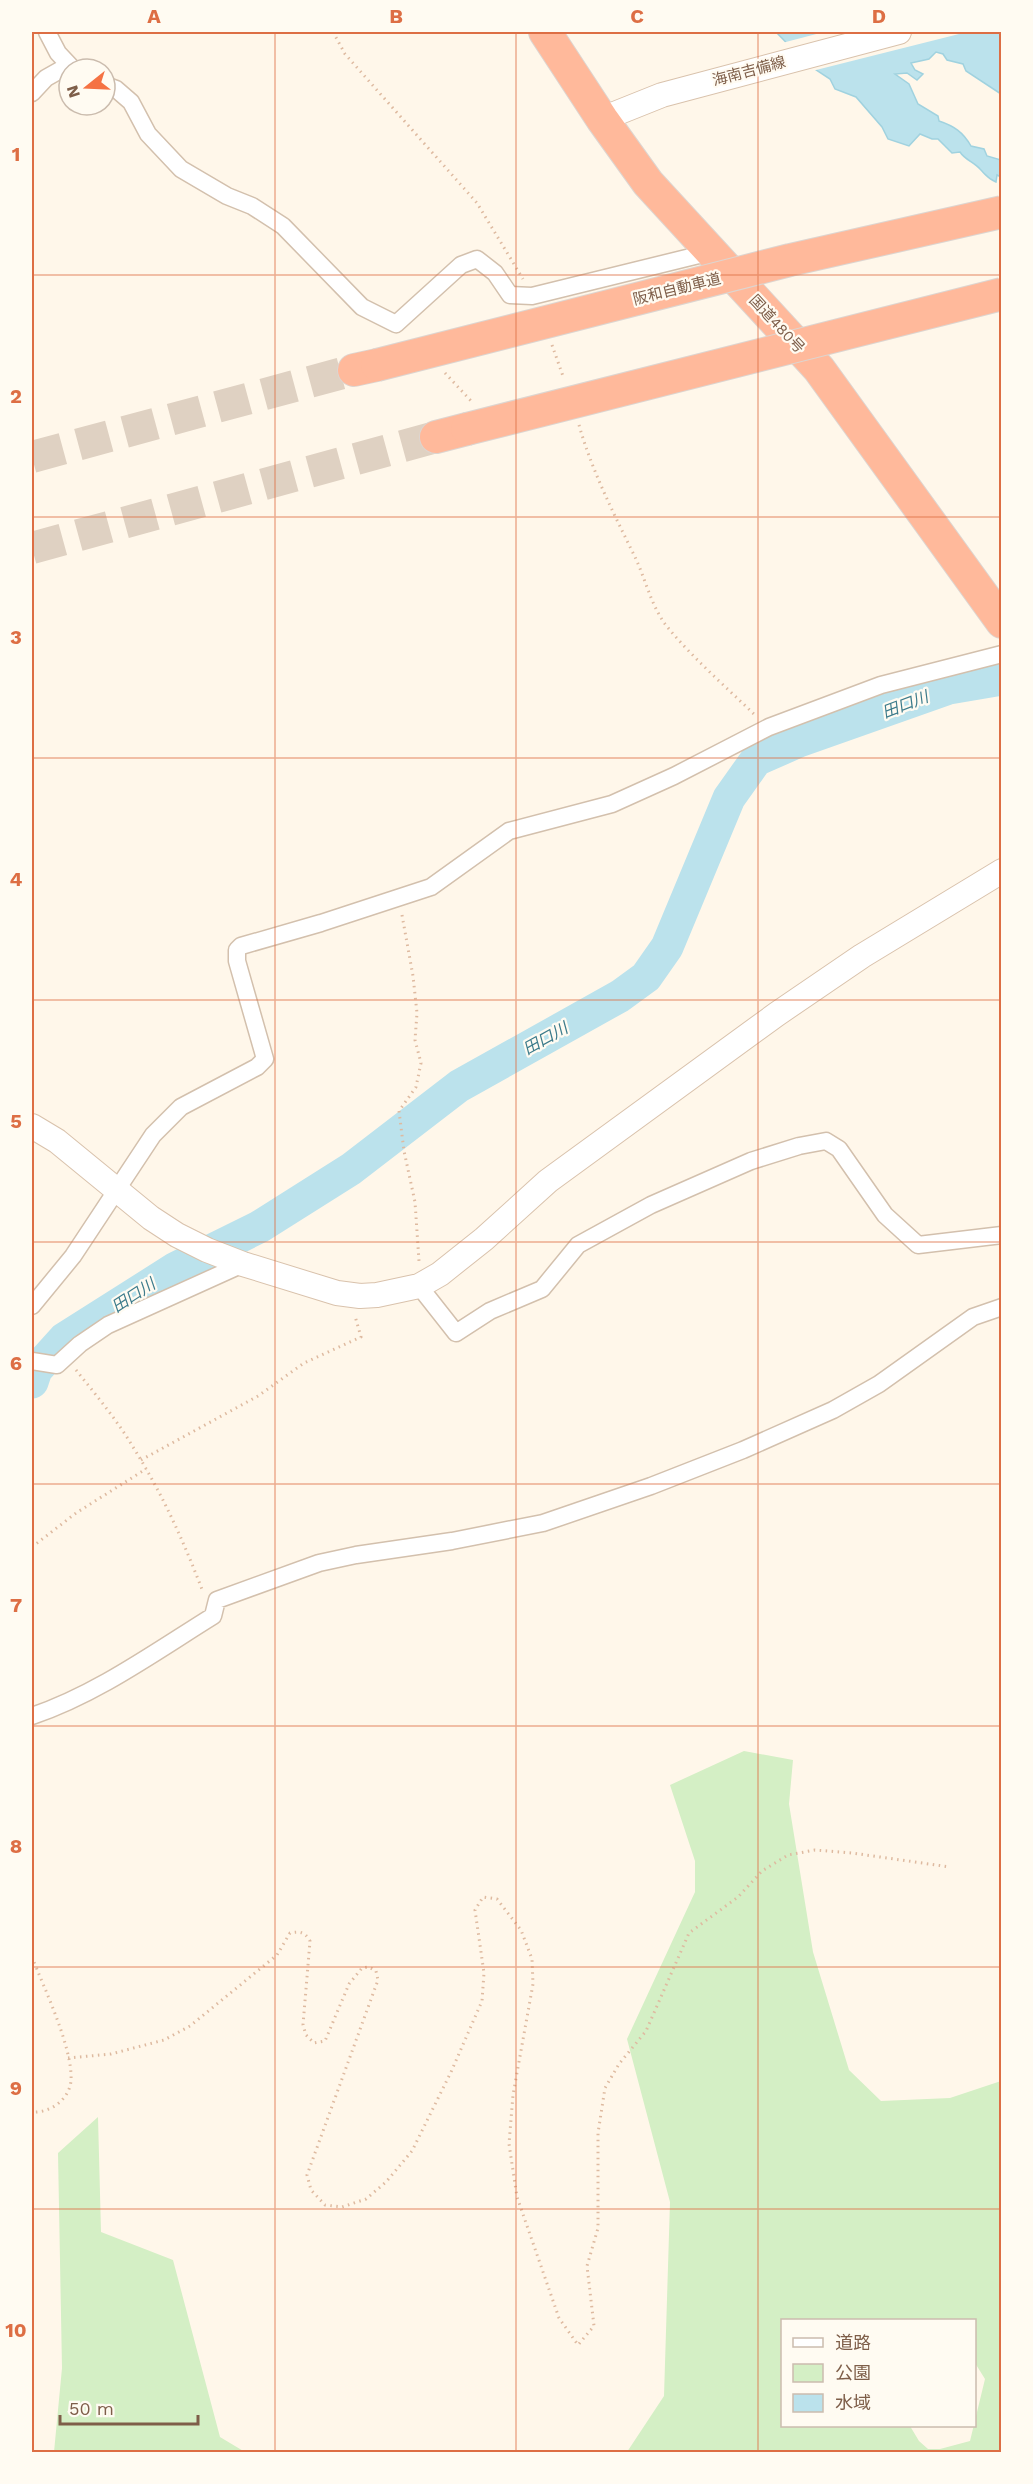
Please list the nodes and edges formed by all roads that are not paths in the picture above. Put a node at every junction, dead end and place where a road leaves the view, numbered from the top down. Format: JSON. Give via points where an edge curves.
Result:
{"nodes":[{"id":1,"x":47,"y":32,"type":"edge"},
{"id":2,"x":545,"y":32,"type":"edge"},
{"id":3,"x":899,"y":32,"type":"edge"},
{"id":4,"x":62,"y":57,"type":"edge"},
{"id":5,"x":57,"y":73,"type":"edge"},
{"id":6,"x":117,"y":91,"type":"edge"},
{"id":7,"x":32,"y":93,"type":"edge"},
{"id":8,"x":602,"y":119,"type":"junction"},
{"id":9,"x":1002,"y":212,"type":"edge"},
{"id":10,"x":711,"y":252,"type":"junction"},
{"id":11,"x":1002,"y":294,"type":"edge"},
{"id":12,"x":366,"y":368,"type":"tunnel mouth"},
{"id":13,"x":436,"y":437,"type":"tunnel mouth"},
{"id":14,"x":1002,"y":622,"type":"edge"},
{"id":15,"x":1002,"y":654,"type":"edge"},
{"id":16,"x":1002,"y":871,"type":"edge"},
{"id":17,"x":32,"y":1126,"type":"edge"},
{"id":18,"x":115,"y":1190,"type":"junction"},
{"id":19,"x":1002,"y":1235,"type":"edge"},
{"id":20,"x":233,"y":1260,"type":"junction"},
{"id":21,"x":422,"y":1285,"type":"junction"},
{"id":22,"x":32,"y":1306,"type":"edge"},
{"id":23,"x":1002,"y":1307,"type":"edge"},
{"id":24,"x":32,"y":1361,"type":"edge"},
{"id":25,"x":32,"y":1716,"type":"edge"}],
"edges":[{"from":1,"to":4,"type":"street"},
{"from":2,"to":8,"type":"highway","name":"国道480号"},
{"from":3,"to":8,"type":"street","name":"海南吉備線","via":[[662,95]]},
{"from":5,"to":7,"type":"street","via":[[46,78]]},
{"from":6,"to":10,"type":"street","via":[[131,102],[148,134],[181,170],[283,226],[362,307],[396,324],[461,265],[477,260],[495,273],[510,295],[532,296]]},
{"from":8,"to":10,"type":"highway","name":"国道480号","via":[[648,183]]},
{"from":9,"to":12,"type":"highway","name":"阪和自動車道","bridge":true,"via":[[790,260]]},
{"from":10,"to":14,"type":"highway","name":"国道480号","via":[[819,369]]},
{"from":11,"to":13,"type":"highway","bridge":true},
{"from":15,"to":18,"type":"street","via":[[881,686],[769,727],[612,804],[509,831],[431,887],[237,950],[265,1059],[257,1067],[180,1107],[153,1135]]},
{"from":16,"to":21,"type":"street","via":[[862,956],[777,1014],[548,1182],[484,1239]]},
{"from":17,"to":18,"type":"street","via":[[57,1141]]},
{"from":18,"to":20,"type":"street","via":[[177,1235]]},
{"from":18,"to":22,"type":"street","via":[[73,1256]]},
{"from":19,"to":21,"type":"street","via":[[918,1245],[885,1215],[839,1149],[826,1141],[751,1161],[651,1205],[578,1245],[542,1289],[489,1311],[456,1333]]},
{"from":20,"to":21,"type":"street","via":[[307,1285],[352,1295],[392,1293]]},
{"from":20,"to":24,"type":"street","via":[[96,1332],[59,1362]]},
{"from":23,"to":25,"type":"street","via":[[973,1317],[879,1384],[833,1410],[702,1466],[543,1523],[319,1563],[218,1600],[213,1616],[118,1676],[64,1705]]}]}
